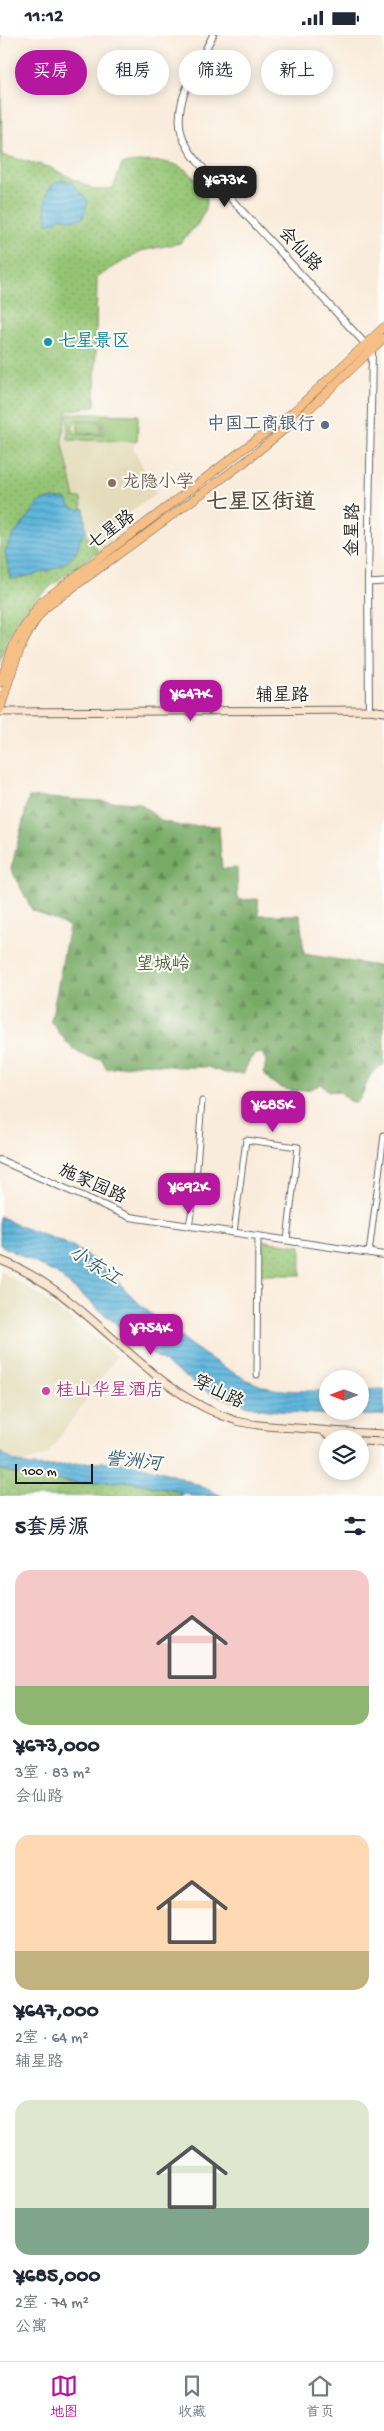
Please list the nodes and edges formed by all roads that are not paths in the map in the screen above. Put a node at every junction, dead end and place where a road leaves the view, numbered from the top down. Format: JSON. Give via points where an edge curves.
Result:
{"nodes":[{"id":1,"x":213,"y":35,"type":"edge"},
{"id":2,"x":384,"y":327,"type":"edge"},
{"id":3,"x":384,"y":338,"type":"edge"},
{"id":4,"x":369,"y":348,"type":"junction"},
{"id":5,"x":384,"y":582,"type":"edge"},
{"id":6,"x":368,"y":583,"type":"junction"},
{"id":7,"x":0,"y":683,"type":"edge"},
{"id":8,"x":369,"y":710,"type":"junction"},
{"id":9,"x":0,"y":711,"type":"edge"},
{"id":10,"x":384,"y":712,"type":"edge"},
{"id":11,"x":202,"y":1101,"type":"dead end"},
{"id":12,"x":384,"y":1135,"type":"edge"},
{"id":13,"x":0,"y":1160,"type":"edge"},
{"id":14,"x":188,"y":1226,"type":"junction"},
{"id":15,"x":234,"y":1233,"type":"junction"},
{"id":16,"x":258,"y":1236,"type":"junction"},
{"id":17,"x":287,"y":1240,"type":"junction"},
{"id":18,"x":369,"y":1253,"type":"junction"},
{"id":19,"x":384,"y":1255,"type":"edge"},
{"id":20,"x":0,"y":1261,"type":"edge"},
{"id":21,"x":257,"y":1375,"type":"dead end"},
{"id":22,"x":315,"y":1430,"type":"junction"},
{"id":23,"x":319,"y":1431,"type":"edge"},
{"id":24,"x":384,"y":1434,"type":"edge"},
{"id":25,"x":369,"y":1441,"type":"edge"},
{"id":26,"x":384,"y":1442,"type":"edge"}],
"edges":[{"from":1,"to":4,"type":"street","name":"会仙路","via":[[180,105],[181,130],[187,147],[207,173]]},
{"from":2,"to":4,"type":"main road","name":"七星路"},
{"from":3,"to":4,"type":"main road","name":"七星路"},
{"from":4,"to":6,"type":"street","name":"金星路"},
{"from":4,"to":7,"type":"main road","name":"七星路","via":[[294,411],[40,603],[15,641]]},
{"from":4,"to":9,"type":"main road","name":"七星路","via":[[307,411],[246,461],[45,608],[31,625],[17,656]]},
{"from":5,"to":6,"type":"street"},
{"from":6,"to":8,"type":"street","name":"金星路"},
{"from":8,"to":9,"type":"main road","name":"辅星路"},
{"from":8,"to":10,"type":"main road","name":"辅星路"},
{"from":11,"to":14,"type":"street","via":[[195,1192]]},
{"from":12,"to":18,"type":"street"},
{"from":13,"to":14,"type":"street","name":"施家园路","via":[[130,1217]]},
{"from":14,"to":15,"type":"street","name":"施家园路"},
{"from":15,"to":16,"type":"street","name":"施家园路"},
{"from":15,"to":17,"type":"street","via":[[246,1139],[298,1147]]},
{"from":16,"to":17,"type":"street","name":"施家园路"},
{"from":16,"to":21,"type":"street"},
{"from":17,"to":18,"type":"street","name":"施家园路"},
{"from":18,"to":19,"type":"street","name":"施家园路"},
{"from":20,"to":22,"type":"main road","name":"穿山路","via":[[43,1282],[161,1379],[211,1410],[237,1421]]},
{"from":22,"to":23,"type":"main road","name":"穿山路"},
{"from":22,"to":24,"type":"main road","name":"穿山路"},
{"from":25,"to":26,"type":"main road"}]}
